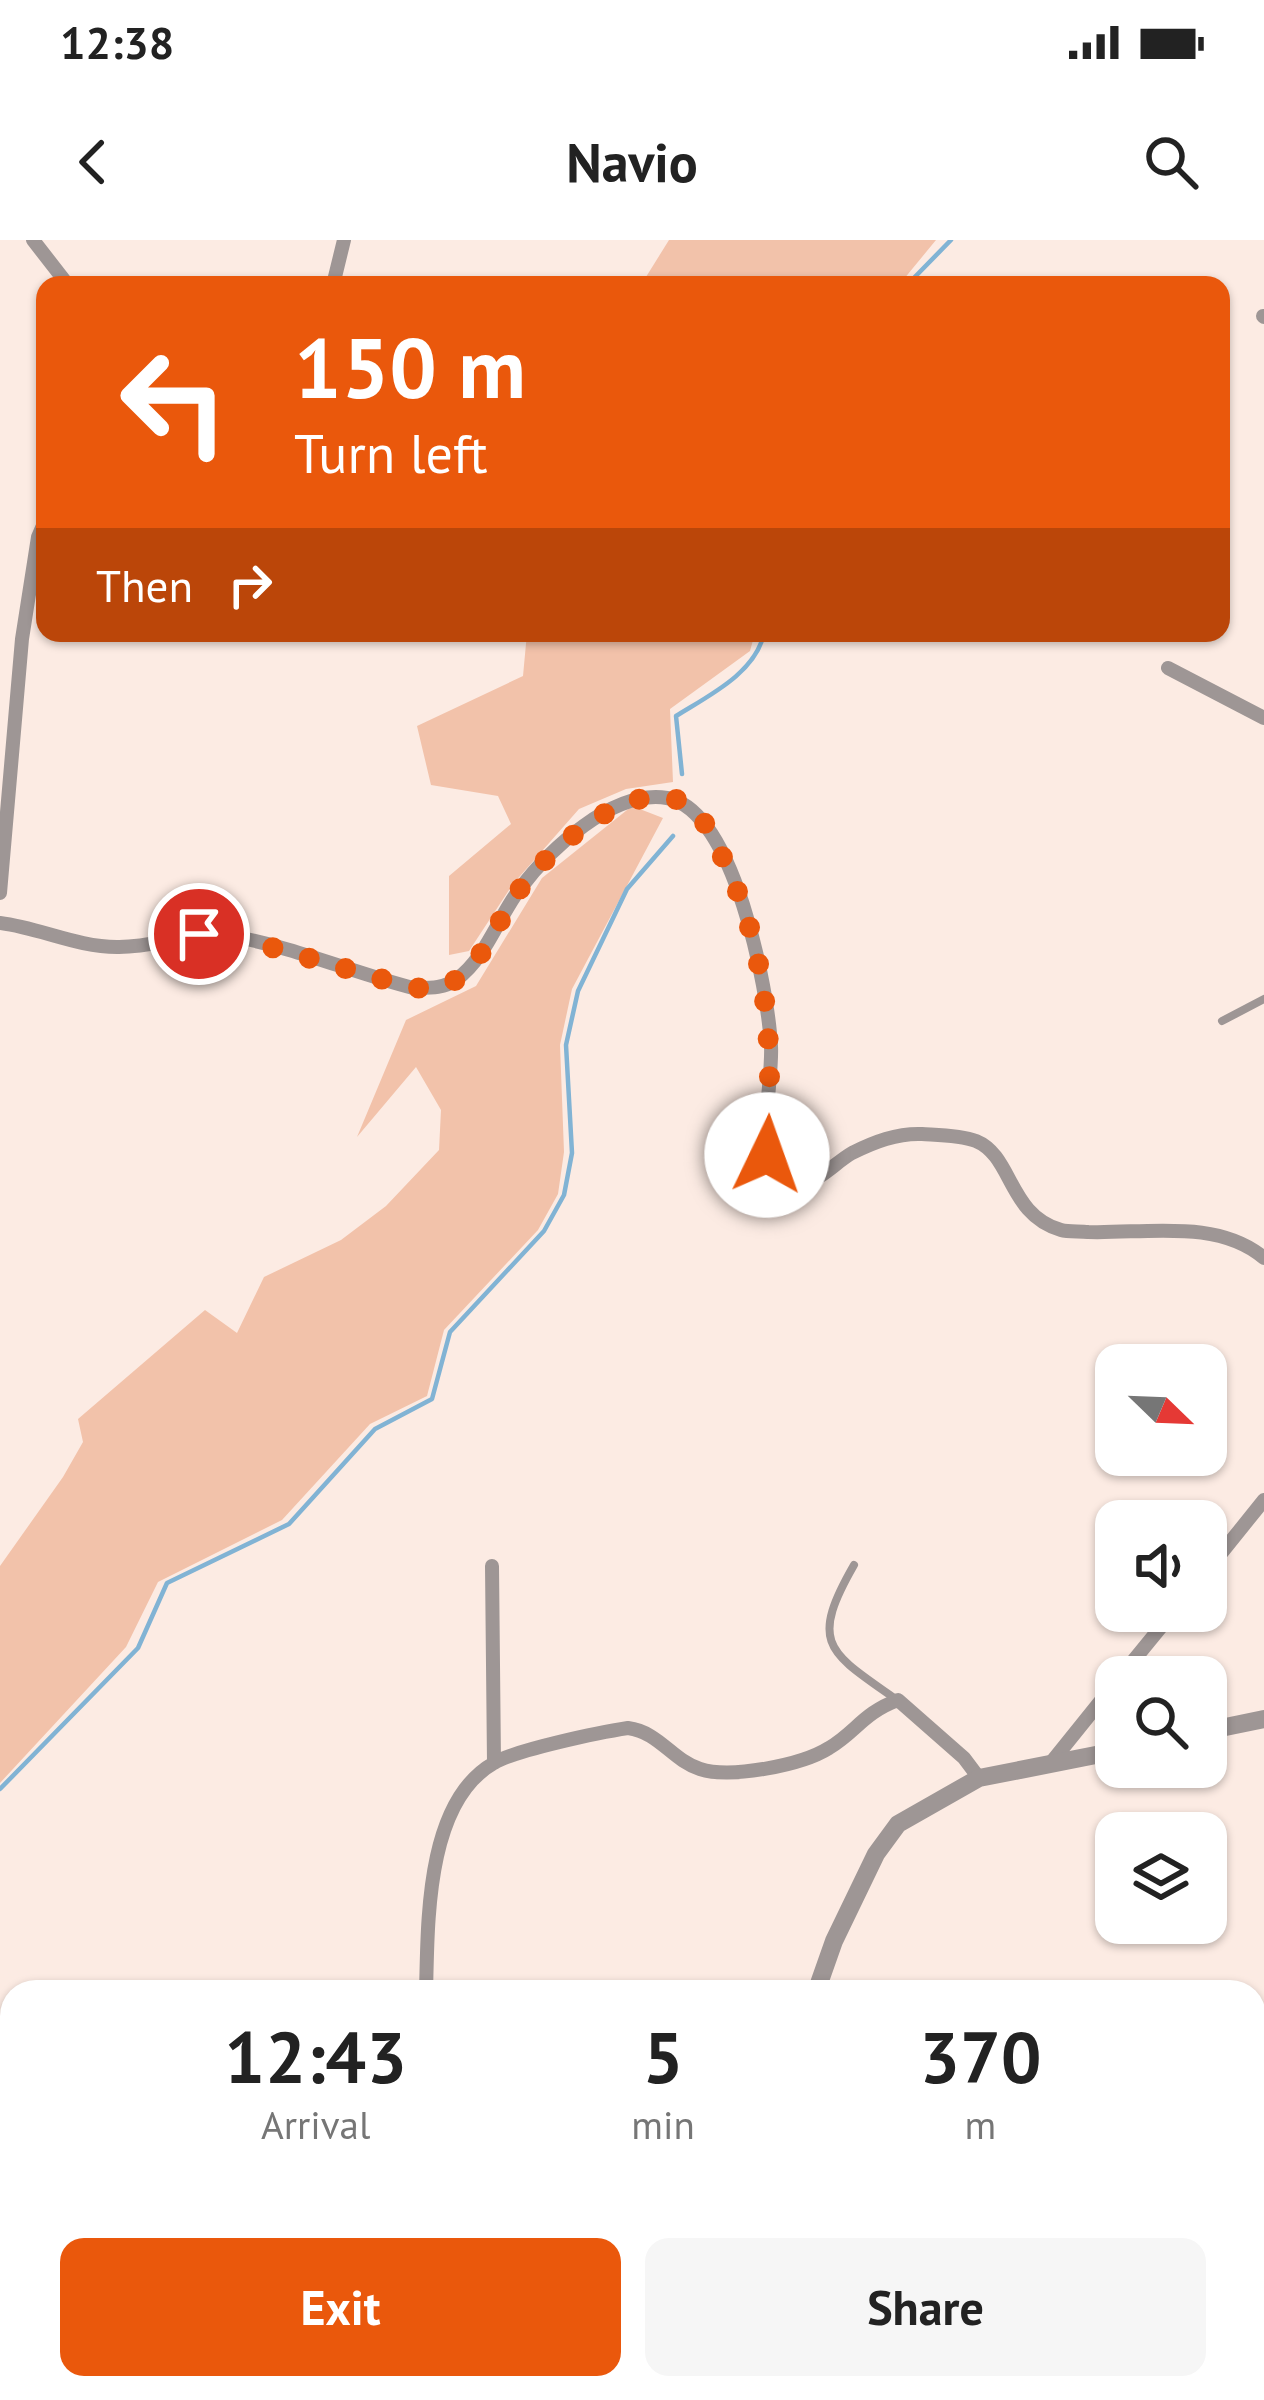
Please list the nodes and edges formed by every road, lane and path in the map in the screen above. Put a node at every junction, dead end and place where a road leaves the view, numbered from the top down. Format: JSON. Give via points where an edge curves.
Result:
{"nodes":[{"id":1,"x":33,"y":240,"type":"edge"},
{"id":2,"x":344,"y":240,"type":"edge"},
{"id":3,"x":61,"y":276,"type":"edge"},
{"id":4,"x":335,"y":276,"type":"edge"},
{"id":5,"x":36,"y":556,"type":"edge"},
{"id":6,"x":1168,"y":668,"type":"dead end"},
{"id":7,"x":1264,"y":718,"type":"edge"},
{"id":8,"x":0,"y":893,"type":"edge"},
{"id":9,"x":0,"y":923,"type":"edge"},
{"id":10,"x":1264,"y":998,"type":"edge"},
{"id":11,"x":1222,"y":1021,"type":"dead end"},
{"id":12,"x":1264,"y":1258,"type":"edge"},
{"id":13,"x":1264,"y":1500,"type":"edge"},
{"id":14,"x":1227,"y":1546,"type":"edge"},
{"id":15,"x":854,"y":1565,"type":"dead end"},
{"id":16,"x":492,"y":1566,"type":"dead end"},
{"id":17,"x":1157,"y":1632,"type":"edge"},
{"id":18,"x":1137,"y":1656,"type":"edge"},
{"id":19,"x":898,"y":1700,"type":"junction"},
{"id":20,"x":1095,"y":1708,"type":"edge"},
{"id":21,"x":1264,"y":1719,"type":"edge"},
{"id":22,"x":1227,"y":1727,"type":"edge"},
{"id":23,"x":1095,"y":1755,"type":"edge"},
{"id":24,"x":494,"y":1762,"type":"junction"},
{"id":25,"x":1050,"y":1763,"type":"junction"},
{"id":26,"x":979,"y":1778,"type":"junction"},
{"id":27,"x":425,"y":1980,"type":"edge"},
{"id":28,"x":820,"y":1980,"type":"edge"}],
"edges":[{"from":1,"to":3,"type":"street"},
{"from":2,"to":4,"type":"street"},
{"from":5,"to":8,"type":"street"},
{"from":6,"to":7,"type":"street"},
{"from":9,"to":12,"type":"street","via":[[121,948],[232,936],[413,988],[441,988],[459,978],[519,890],[572,837],[645,796],[672,798],[703,821],[757,953],[772,1048],[767,1155],[775,1172],[801,1185],[893,1136],[952,1137],[997,1156],[1012,1192],[1060,1230],[1200,1233]]},
{"from":10,"to":11,"type":"lane"},
{"from":13,"to":14,"type":"street"},
{"from":15,"to":19,"type":"lane","via":[[829,1612],[834,1651]]},
{"from":16,"to":24,"type":"street"},
{"from":17,"to":18,"type":"street"},
{"from":19,"to":24,"type":"street","via":[[830,1748],[790,1764],[702,1769],[645,1730],[628,1728]]},
{"from":19,"to":26,"type":"street"},
{"from":20,"to":25,"type":"street"},
{"from":21,"to":22,"type":"street"},
{"from":23,"to":25,"type":"street"},
{"from":24,"to":27,"type":"street","via":[[463,1793],[444,1833],[428,1888]]},
{"from":25,"to":26,"type":"street"},
{"from":26,"to":28,"type":"street","via":[[898,1824],[876,1854]]}]}
